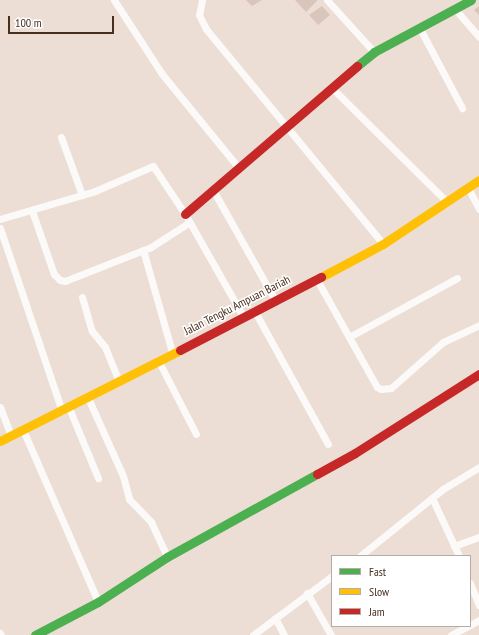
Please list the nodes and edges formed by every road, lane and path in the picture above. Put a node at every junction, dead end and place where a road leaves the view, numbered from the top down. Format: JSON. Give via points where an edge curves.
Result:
{"nodes":[{"id":1,"x":114,"y":0,"type":"edge"},
{"id":2,"x":202,"y":0,"type":"edge"},
{"id":3,"x":326,"y":0,"type":"edge"},
{"id":4,"x":471,"y":0,"type":"edge"},
{"id":5,"x":454,"y":8,"type":"junction"},
{"id":6,"x":418,"y":27,"type":"junction"},
{"id":7,"x":479,"y":36,"type":"edge"},
{"id":8,"x":374,"y":52,"type":"junction"},
{"id":9,"x":332,"y":88,"type":"junction"},
{"id":10,"x":462,"y":108,"type":"dead end"},
{"id":11,"x":287,"y":127,"type":"junction"},
{"id":12,"x":61,"y":137,"type":"dead end"},
{"id":13,"x":239,"y":168,"type":"junction"},
{"id":14,"x":479,"y":180,"type":"edge"},
{"id":15,"x":468,"y":188,"type":"junction"},
{"id":16,"x":213,"y":190,"type":"junction"},
{"id":17,"x":82,"y":195,"type":"junction"},
{"id":18,"x":447,"y":202,"type":"junction"},
{"id":19,"x":479,"y":209,"type":"edge"},
{"id":20,"x":32,"y":211,"type":"junction"},
{"id":21,"x":187,"y":218,"type":"junction"},
{"id":22,"x":0,"y":219,"type":"edge"},
{"id":23,"x":0,"y":228,"type":"edge"},
{"id":24,"x":382,"y":244,"type":"junction"},
{"id":25,"x":143,"y":250,"type":"junction"},
{"id":26,"x":316,"y":278,"type":"junction"},
{"id":27,"x":457,"y":278,"type":"dead end"},
{"id":28,"x":82,"y":297,"type":"dead end"},
{"id":29,"x":274,"y":300,"type":"junction"},
{"id":30,"x":254,"y":310,"type":"junction"},
{"id":31,"x":243,"y":316,"type":"junction"},
{"id":32,"x":479,"y":325,"type":"edge"},
{"id":33,"x":349,"y":337,"type":"junction"},
{"id":34,"x":172,"y":352,"type":"junction"},
{"id":35,"x":158,"y":360,"type":"junction"},
{"id":36,"x":479,"y":374,"type":"edge"},
{"id":37,"x":119,"y":381,"type":"junction"},
{"id":38,"x":88,"y":398,"type":"junction"},
{"id":39,"x":0,"y":407,"type":"edge"},
{"id":40,"x":65,"y":409,"type":"junction"},
{"id":41,"x":23,"y":430,"type":"junction"},
{"id":42,"x":196,"y":434,"type":"dead end"},
{"id":43,"x":11,"y":435,"type":"junction"},
{"id":44,"x":0,"y":441,"type":"edge"},
{"id":45,"x":328,"y":444,"type":"dead end"},
{"id":46,"x":479,"y":466,"type":"edge"},
{"id":47,"x":98,"y":478,"type":"dead end"},
{"id":48,"x":432,"y":498,"type":"junction"},
{"id":49,"x":479,"y":537,"type":"edge"},
{"id":50,"x":454,"y":546,"type":"junction"},
{"id":51,"x":361,"y":555,"type":"edge"},
{"id":52,"x":458,"y":555,"type":"edge"},
{"id":53,"x":167,"y":557,"type":"junction"},
{"id":54,"x":331,"y":577,"type":"edge"},
{"id":55,"x":471,"y":585,"type":"edge"},
{"id":56,"x":307,"y":593,"type":"junction"},
{"id":57,"x":98,"y":602,"type":"junction"},
{"id":58,"x":479,"y":605,"type":"edge"},
{"id":59,"x":275,"y":618,"type":"junction"},
{"id":60,"x":467,"y":627,"type":"edge"},
{"id":61,"x":36,"y":635,"type":"edge"},
{"id":62,"x":253,"y":635,"type":"edge"},
{"id":63,"x":284,"y":635,"type":"edge"},
{"id":64,"x":330,"y":635,"type":"edge"},
{"id":65,"x":451,"y":635,"type":"edge"}],
"edges":[{"from":1,"to":13,"type":"street","via":[[162,74]]},
{"from":2,"to":11,"type":"street","via":[[199,15],[206,29]]},
{"from":3,"to":8,"type":"street"},
{"from":4,"to":5,"type":"street"},
{"from":5,"to":6,"type":"street"},
{"from":5,"to":7,"type":"street"},
{"from":6,"to":8,"type":"street"},
{"from":6,"to":10,"type":"street"},
{"from":8,"to":9,"type":"street"},
{"from":9,"to":11,"type":"street"},
{"from":9,"to":18,"type":"street"},
{"from":11,"to":13,"type":"street"},
{"from":11,"to":24,"type":"street"},
{"from":12,"to":17,"type":"street"},
{"from":13,"to":16,"type":"street"},
{"from":14,"to":15,"type":"street","name":"Jalan Tengku Ampuan Bariah"},
{"from":15,"to":18,"type":"street","name":"Jalan Tengku Ampuan Bariah"},
{"from":15,"to":19,"type":"street"},
{"from":16,"to":21,"type":"street"},
{"from":16,"to":29,"type":"street"},
{"from":17,"to":20,"type":"street"},
{"from":17,"to":21,"type":"street","via":[[153,166]]},
{"from":18,"to":24,"type":"street","name":"Jalan Tengku Ampuan Bariah"},
{"from":20,"to":22,"type":"street"},
{"from":20,"to":25,"type":"street","via":[[54,274],[60,280],[65,281]]},
{"from":21,"to":25,"type":"street"},
{"from":21,"to":31,"type":"street"},
{"from":23,"to":40,"type":"street"},
{"from":24,"to":26,"type":"street","name":"Jalan Tengku Ampuan Bariah"},
{"from":25,"to":34,"type":"street"},
{"from":26,"to":29,"type":"street","name":"Jalan Tengku Ampuan Bariah"},
{"from":26,"to":33,"type":"street"},
{"from":27,"to":33,"type":"street"},
{"from":28,"to":37,"type":"street","via":[[92,331],[105,347]]},
{"from":29,"to":30,"type":"street","name":"Jalan Tengku Ampuan Bariah"},
{"from":30,"to":31,"type":"street","name":"Jalan Tengku Ampuan Bariah"},
{"from":30,"to":45,"type":"street"},
{"from":31,"to":34,"type":"street","name":"Jalan Tengku Ampuan Bariah"},
{"from":32,"to":33,"type":"street","via":[[443,342],[386,390],[377,387]]},
{"from":34,"to":35,"type":"street","name":"Jalan Tengku Ampuan Bariah"},
{"from":35,"to":37,"type":"street","name":"Jalan Tengku Ampuan Bariah"},
{"from":35,"to":42,"type":"street"},
{"from":36,"to":53,"type":"street","via":[[343,460]]},
{"from":37,"to":38,"type":"street","name":"Jalan Tengku Ampuan Bariah"},
{"from":38,"to":40,"type":"street","name":"Jalan Tengku Ampuan Bariah"},
{"from":38,"to":53,"type":"street","via":[[123,476],[129,499],[151,522]]},
{"from":39,"to":43,"type":"street"},
{"from":40,"to":41,"type":"street","name":"Jalan Tengku Ampuan Bariah"},
{"from":40,"to":47,"type":"street"},
{"from":41,"to":43,"type":"street","name":"Jalan Tengku Ampuan Bariah"},
{"from":41,"to":57,"type":"street"},
{"from":43,"to":44,"type":"street","name":"Jalan Tengku Ampuan Bariah"},
{"from":46,"to":48,"type":"street"},
{"from":48,"to":50,"type":"street"},
{"from":48,"to":51,"type":"street"},
{"from":49,"to":50,"type":"street"},
{"from":50,"to":52,"type":"street"},
{"from":53,"to":57,"type":"street"},
{"from":54,"to":56,"type":"street"},
{"from":55,"to":58,"type":"street"},
{"from":56,"to":59,"type":"street"},
{"from":56,"to":64,"type":"street"},
{"from":57,"to":61,"type":"street"},
{"from":59,"to":62,"type":"street"},
{"from":59,"to":63,"type":"street"},
{"from":60,"to":65,"type":"street"}]}
